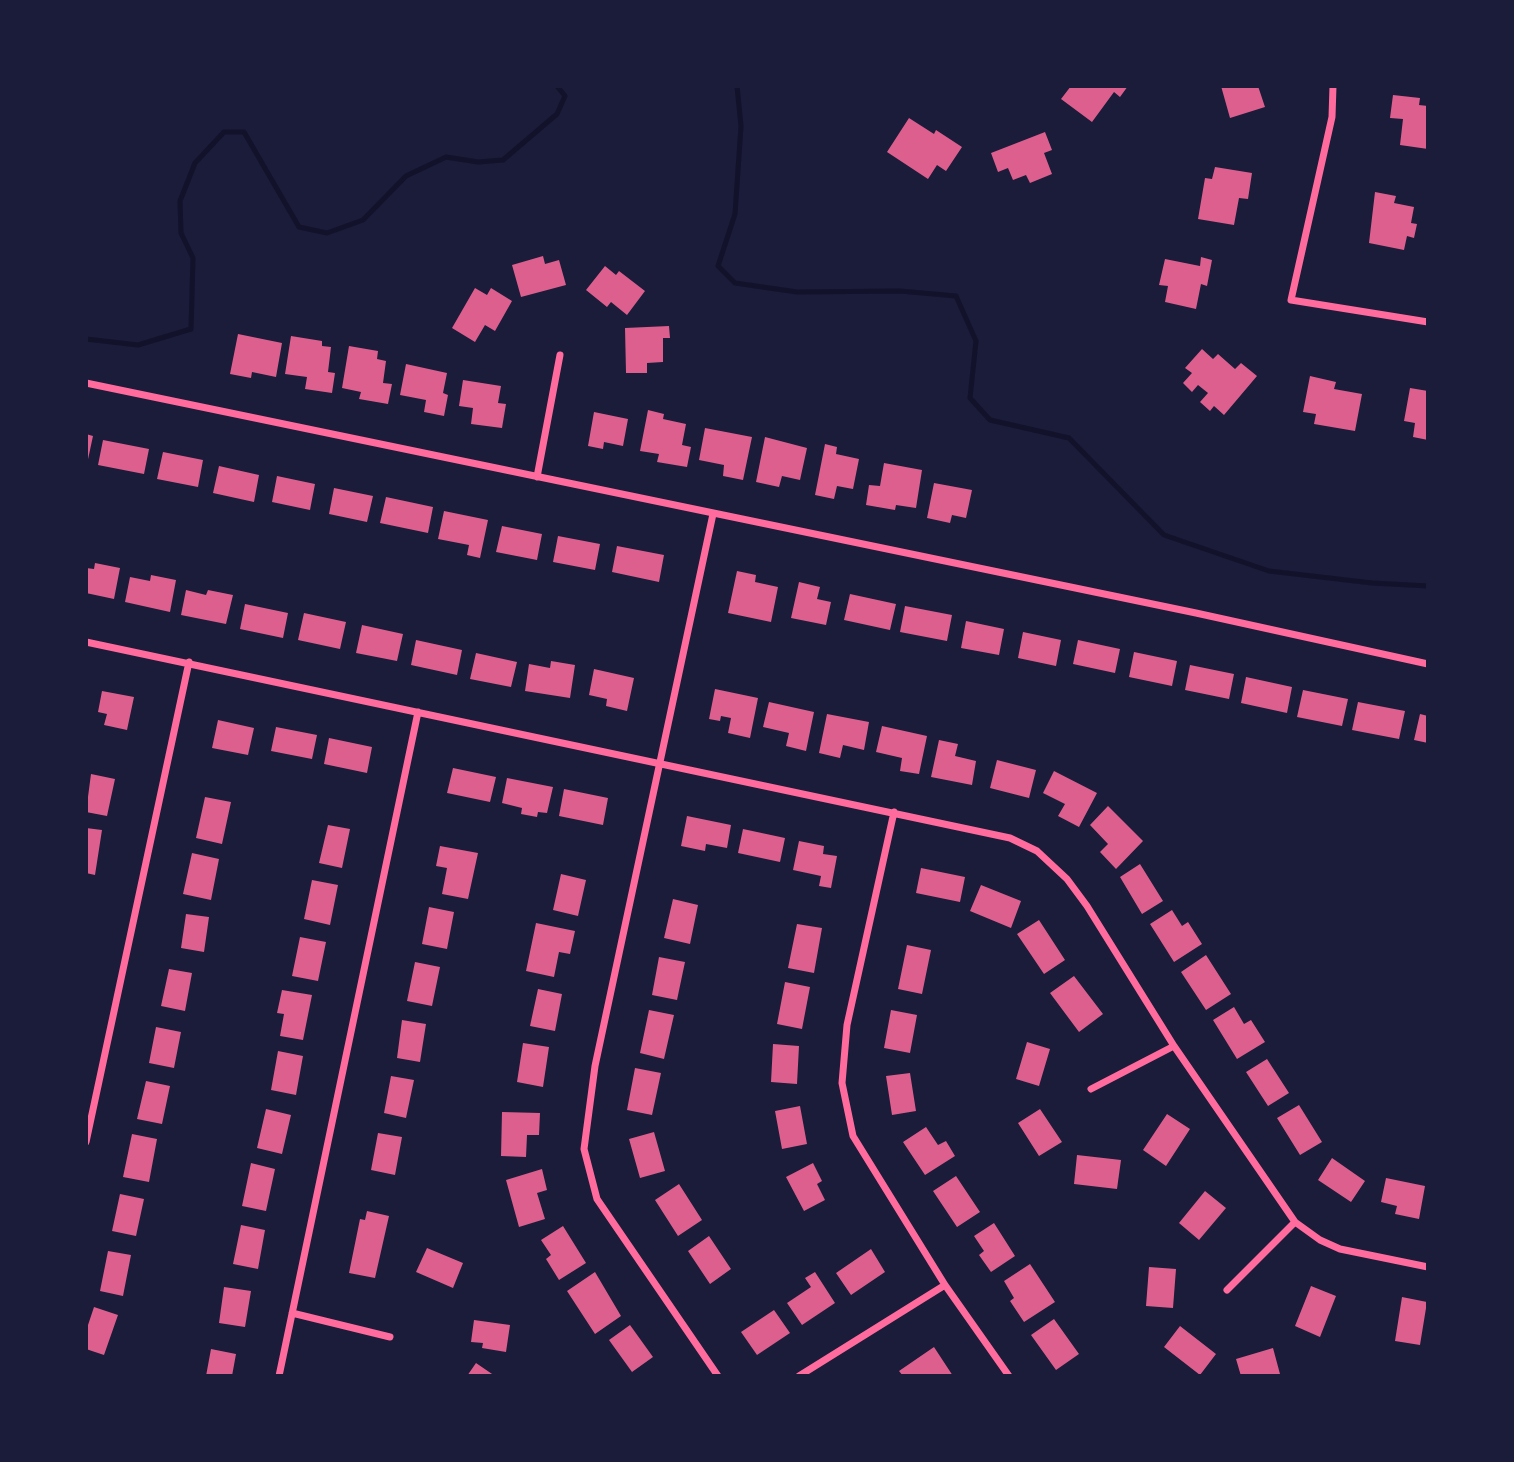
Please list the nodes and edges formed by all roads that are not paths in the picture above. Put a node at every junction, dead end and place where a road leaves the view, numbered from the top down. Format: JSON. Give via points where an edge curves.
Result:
{"nodes":[{"id":1,"x":1333,"y":86,"type":"edge"},
{"id":2,"x":1428,"y":322,"type":"edge"},
{"id":3,"x":560,"y":355,"type":"dead end"},
{"id":4,"x":86,"y":383,"type":"edge"},
{"id":5,"x":537,"y":477,"type":"junction"},
{"id":6,"x":713,"y":514,"type":"junction"},
{"id":7,"x":86,"y":642,"type":"edge"},
{"id":8,"x":190,"y":663,"type":"junction"},
{"id":9,"x":1428,"y":664,"type":"edge"},
{"id":10,"x":418,"y":712,"type":"junction"},
{"id":11,"x":661,"y":762,"type":"junction"},
{"id":12,"x":894,"y":812,"type":"junction"},
{"id":13,"x":1174,"y":1046,"type":"junction"},
{"id":14,"x":1091,"y":1089,"type":"dead end"},
{"id":15,"x":86,"y":1142,"type":"edge"},
{"id":16,"x":1295,"y":1222,"type":"junction"},
{"id":17,"x":1428,"y":1267,"type":"edge"},
{"id":18,"x":945,"y":1285,"type":"junction"},
{"id":19,"x":1227,"y":1290,"type":"dead end"},
{"id":20,"x":292,"y":1313,"type":"junction"},
{"id":21,"x":390,"y":1337,"type":"dead end"},
{"id":22,"x":279,"y":1376,"type":"edge"},
{"id":23,"x":718,"y":1376,"type":"edge"},
{"id":24,"x":799,"y":1376,"type":"edge"},
{"id":25,"x":1009,"y":1376,"type":"edge"}],
"edges":[{"from":1,"to":2,"type":"street","via":[[1332,117],[1291,300]]},
{"from":3,"to":5,"type":"street"},
{"from":4,"to":5,"type":"street"},
{"from":5,"to":6,"type":"street"},
{"from":6,"to":9,"type":"street"},
{"from":6,"to":11,"type":"street"},
{"from":7,"to":8,"type":"street"},
{"from":8,"to":10,"type":"street"},
{"from":8,"to":15,"type":"street"},
{"from":10,"to":11,"type":"street"},
{"from":10,"to":20,"type":"street"},
{"from":11,"to":12,"type":"street"},
{"from":11,"to":23,"type":"street","via":[[594,1066],[584,1149],[597,1199]]},
{"from":12,"to":13,"type":"street","via":[[1010,838],[1037,851],[1087,906]]},
{"from":12,"to":18,"type":"street","via":[[847,1025],[842,1083],[853,1136]]},
{"from":13,"to":14,"type":"street"},
{"from":13,"to":16,"type":"street"},
{"from":16,"to":17,"type":"street","via":[[1340,1249]]},
{"from":16,"to":19,"type":"street"},
{"from":18,"to":24,"type":"street"},
{"from":18,"to":25,"type":"street"},
{"from":20,"to":21,"type":"street"},
{"from":20,"to":22,"type":"street"}]}
